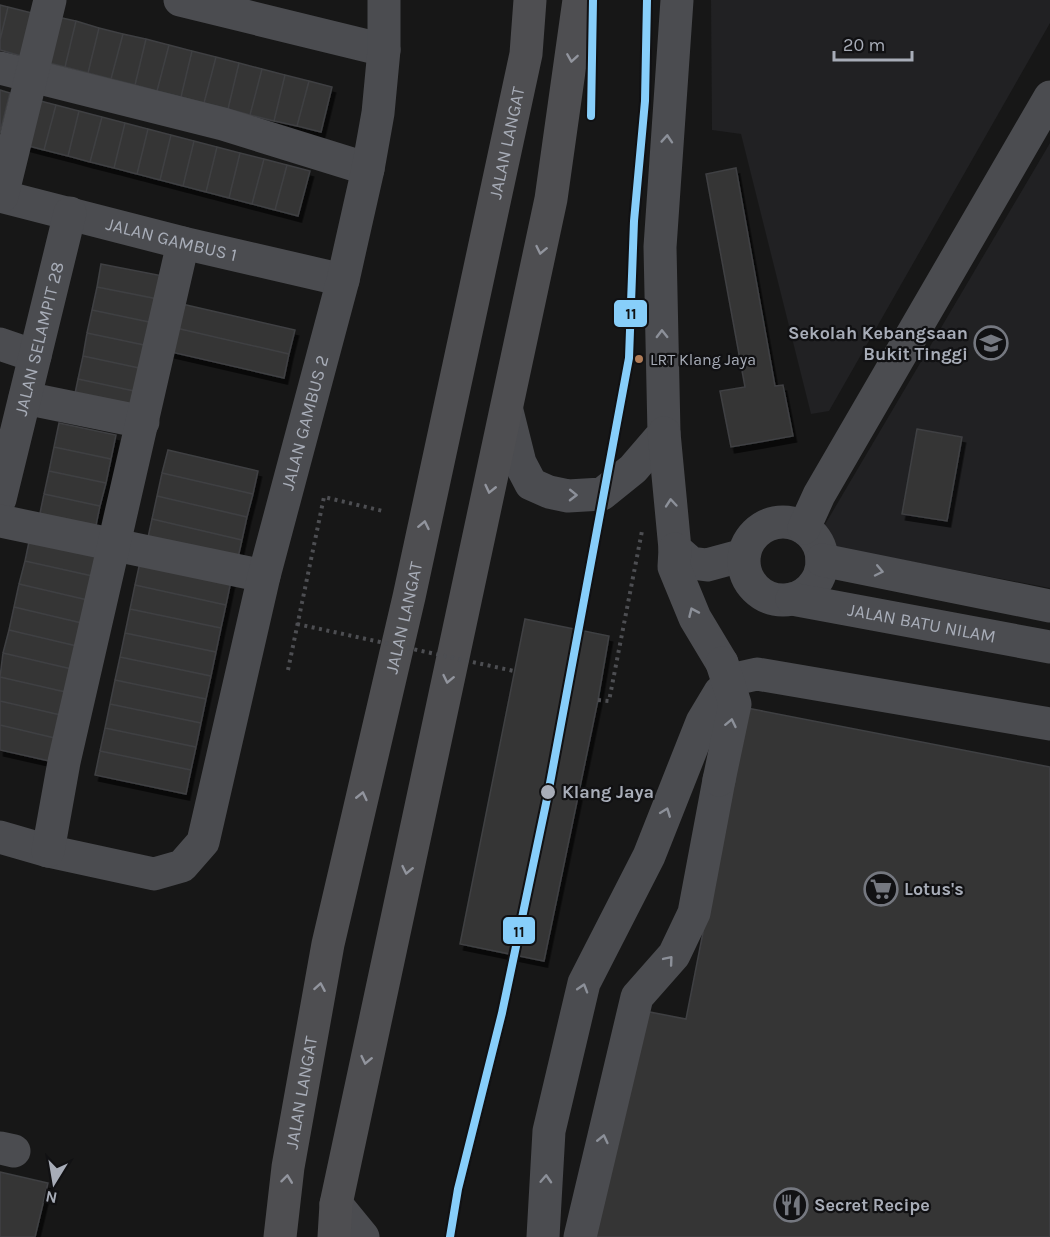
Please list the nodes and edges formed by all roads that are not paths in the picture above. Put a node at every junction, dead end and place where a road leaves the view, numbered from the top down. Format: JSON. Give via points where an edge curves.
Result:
{"nodes":[{"id":1,"x":50,"y":0,"type":"edge"},
{"id":2,"x":180,"y":0,"type":"edge"},
{"id":3,"x":384,"y":0,"type":"edge"},
{"id":4,"x":530,"y":0,"type":"edge"},
{"id":5,"x":579,"y":0,"type":"edge"},
{"id":6,"x":677,"y":0,"type":"edge"},
{"id":7,"x":384,"y":50,"type":"junction"},
{"id":8,"x":0,"y":68,"type":"edge"},
{"id":9,"x":32,"y":76,"type":"junction"},
{"id":10,"x":1050,"y":97,"type":"edge"},
{"id":11,"x":368,"y":169,"type":"junction"},
{"id":12,"x":1,"y":196,"type":"edge"},
{"id":13,"x":70,"y":213,"type":"junction"},
{"id":14,"x":183,"y":243,"type":"junction"},
{"id":15,"x":343,"y":280,"type":"junction"},
{"id":16,"x":0,"y":344,"type":"edge"},
{"id":17,"x":35,"y":356,"type":"junction"},
{"id":18,"x":25,"y":398,"type":"junction"},
{"id":19,"x":507,"y":411,"type":"junction"},
{"id":20,"x":143,"y":422,"type":"junction"},
{"id":21,"x":664,"y":433,"type":"junction"},
{"id":22,"x":3,"y":465,"type":"edge"},
{"id":23,"x":0,"y":500,"type":"edge"},
{"id":24,"x":0,"y":521,"type":"edge"},
{"id":25,"x":804,"y":528,"type":"junction"},
{"id":26,"x":114,"y":545,"type":"junction"},
{"id":27,"x":675,"y":549,"type":"junction"},
{"id":28,"x":744,"y":555,"type":"junction"},
{"id":29,"x":822,"y":560,"type":"junction"},
{"id":30,"x":264,"y":576,"type":"junction"},
{"id":31,"x":792,"y":599,"type":"junction"},
{"id":32,"x":1050,"y":606,"type":"edge"},
{"id":33,"x":1050,"y":647,"type":"edge"},
{"id":34,"x":1050,"y":724,"type":"edge"},
{"id":35,"x":0,"y":837,"type":"edge"},
{"id":36,"x":48,"y":851,"type":"junction"},
{"id":37,"x":336,"y":1204,"type":"junction"},
{"id":38,"x":280,"y":1237,"type":"edge"},
{"id":39,"x":334,"y":1237,"type":"edge"},
{"id":40,"x":363,"y":1237,"type":"edge"},
{"id":41,"x":543,"y":1237,"type":"edge"},
{"id":42,"x":580,"y":1237,"type":"edge"}],
"edges":[{"from":1,"to":9,"type":"street"},
{"from":2,"to":7,"type":"street"},
{"from":3,"to":7,"type":"street","name":"JALAN GAMBUS 2"},
{"from":38,"to":4,"type":"highway","name":"JALAN LANGAT","one_way":true,"via":[[288,1167],[328,944],[409,597],[526,54]]},
{"from":5,"to":19,"type":"highway","one_way":true,"via":[[551,199]]},
{"from":21,"to":6,"type":"street","one_way":true,"via":[[660,247]]},
{"from":7,"to":11,"type":"street","name":"JALAN GAMBUS 2"},
{"from":8,"to":9,"type":"street"},
{"from":9,"to":11,"type":"street","via":[[223,124]]},
{"from":9,"to":12,"type":"street"},
{"from":10,"to":25,"type":"street","via":[[819,495]]},
{"from":11,"to":15,"type":"street","name":"JALAN GAMBUS 2"},
{"from":12,"to":13,"type":"street","name":"JALAN GAMBUS 1"},
{"from":13,"to":14,"type":"street","name":"JALAN GAMBUS 1"},
{"from":13,"to":17,"type":"street","name":"JALAN SELAMPIT 28"},
{"from":14,"to":15,"type":"street","name":"JALAN GAMBUS 1"},
{"from":14,"to":20,"type":"street"},
{"from":15,"to":30,"type":"street","name":"JALAN GAMBUS 2"},
{"from":16,"to":17,"type":"street"},
{"from":17,"to":18,"type":"street","name":"JALAN SELAMPIT 28"},
{"from":18,"to":20,"type":"street"},
{"from":18,"to":22,"type":"street","name":"JALAN SELAMPIT 28"},
{"from":19,"to":21,"type":"street","one_way":true,"via":[[520,463],[531,484],[568,496],[602,494],[633,470]]},
{"from":19,"to":37,"type":"highway","one_way":true},
{"from":20,"to":26,"type":"street"},
{"from":27,"to":21,"type":"street","one_way":true},
{"from":22,"to":23,"type":"street","name":"JALAN SELAMPIT 28"},
{"from":24,"to":26,"type":"street"},
{"from":25,"to":28,"type":"street","via":[[782,522],[760,529],[749,540]]},
{"from":25,"to":29,"type":"street","via":[[815,538]]},
{"from":26,"to":30,"type":"street"},
{"from":26,"to":36,"type":"street","via":[[64,762]]},
{"from":27,"to":28,"type":"street","via":[[691,562],[707,565]]},
{"from":42,"to":27,"type":"street","one_way":true,"bridge":true,"via":[[637,997],[674,955],[694,913],[735,704],[722,663],[695,618],[674,567]]},
{"from":28,"to":31,"type":"street","via":[[744,570],[762,595],[776,600]]},
{"from":29,"to":31,"type":"street","via":[[817,582]]},
{"from":29,"to":32,"type":"street","one_way":true},
{"from":30,"to":36,"type":"street","name":"JALAN GAMBUS 2","via":[[203,842],[182,866],[154,874]]},
{"from":31,"to":33,"type":"street","name":"JALAN BATU NILAM"},
{"from":41,"to":34,"type":"street","one_way":true,"via":[[549,1131],[584,983],[649,856],[702,722],[720,692],[740,678],[757,674]]},
{"from":35,"to":36,"type":"street"},
{"from":37,"to":39,"type":"highway"},
{"from":37,"to":40,"type":"street"}]}
